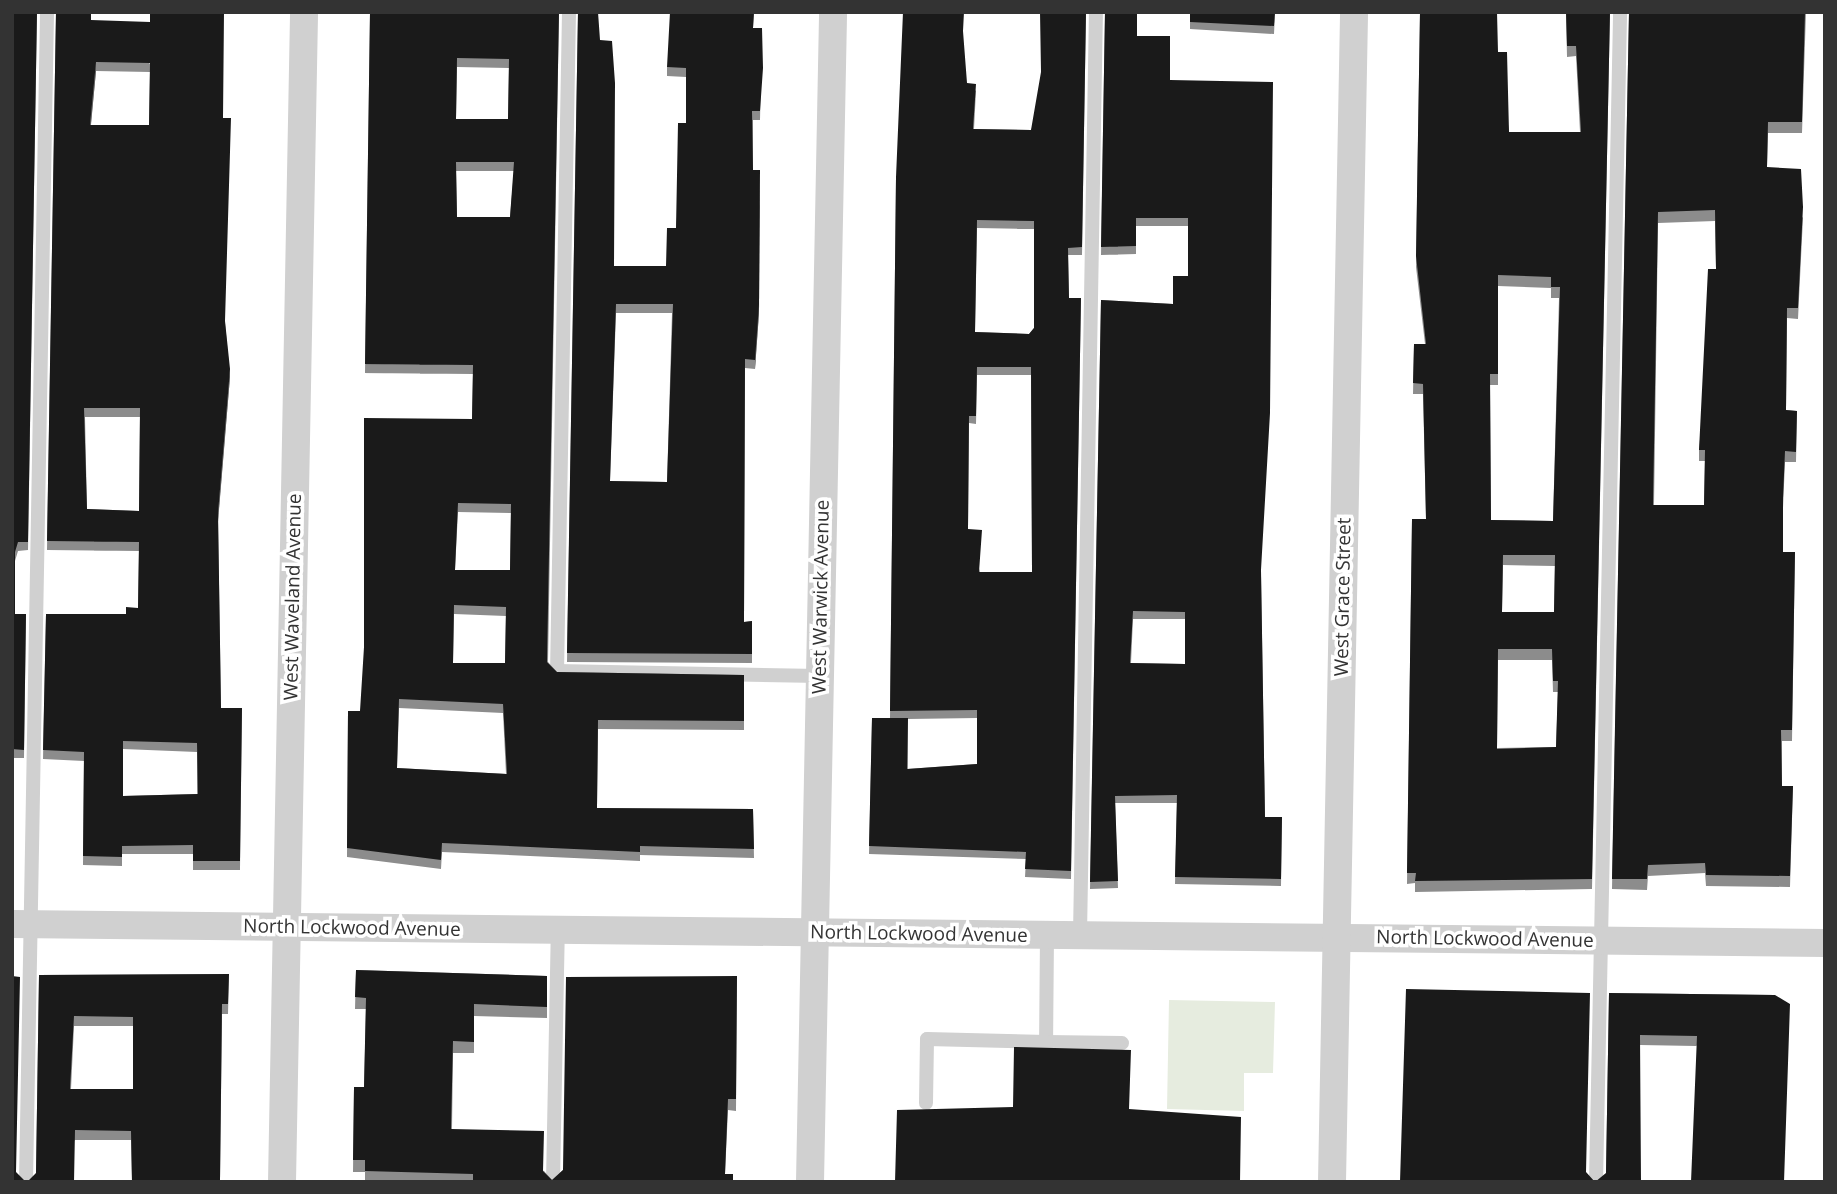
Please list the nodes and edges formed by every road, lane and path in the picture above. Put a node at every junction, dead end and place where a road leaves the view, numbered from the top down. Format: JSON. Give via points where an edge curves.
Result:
{"nodes":[{"id":1,"x":47,"y":12,"type":"edge"},
{"id":2,"x":304,"y":12,"type":"edge"},
{"id":3,"x":569,"y":12,"type":"edge"},
{"id":4,"x":833,"y":12,"type":"edge"},
{"id":5,"x":1096,"y":12,"type":"edge"},
{"id":6,"x":1354,"y":12,"type":"edge"},
{"id":7,"x":1620,"y":12,"type":"edge"},
{"id":8,"x":820,"y":676,"type":"junction"},
{"id":9,"x":21,"y":924,"type":"edge"},
{"id":10,"x":287,"y":927,"type":"junction"},
{"id":11,"x":558,"y":930,"type":"junction"},
{"id":12,"x":815,"y":932,"type":"junction"},
{"id":13,"x":1047,"y":935,"type":"junction"},
{"id":14,"x":1080,"y":935,"type":"junction"},
{"id":15,"x":1337,"y":938,"type":"junction"},
{"id":16,"x":1602,"y":940,"type":"junction"},
{"id":17,"x":1825,"y":943,"type":"edge"},
{"id":18,"x":1046,"y":1042,"type":"junction"},
{"id":19,"x":1122,"y":1043,"type":"dead end"},
{"id":20,"x":926,"y":1103,"type":"dead end"},
{"id":21,"x":26,"y":1182,"type":"edge"},
{"id":22,"x":282,"y":1182,"type":"edge"},
{"id":23,"x":553,"y":1182,"type":"edge"},
{"id":24,"x":810,"y":1182,"type":"edge"},
{"id":25,"x":1332,"y":1182,"type":"edge"},
{"id":26,"x":1597,"y":1182,"type":"edge"}],
"edges":[{"from":1,"to":9,"type":"lane"},
{"from":2,"to":10,"type":"street","name":"West Waveland Avenue"},
{"from":3,"to":8,"type":"lane","via":[[557,671]]},
{"from":4,"to":8,"type":"street","name":"West Warwick Avenue"},
{"from":5,"to":14,"type":"lane"},
{"from":6,"to":15,"type":"street","name":"West Grace Street"},
{"from":7,"to":16,"type":"lane"},
{"from":8,"to":12,"type":"street","name":"West Warwick Avenue"},
{"from":9,"to":10,"type":"street","name":"North Lockwood Avenue"},
{"from":9,"to":21,"type":"lane"},
{"from":10,"to":11,"type":"street","name":"North Lockwood Avenue"},
{"from":10,"to":22,"type":"street","name":"West Waveland Avenue"},
{"from":11,"to":12,"type":"street","name":"North Lockwood Avenue"},
{"from":11,"to":23,"type":"lane"},
{"from":12,"to":13,"type":"street","name":"North Lockwood Avenue"},
{"from":12,"to":24,"type":"street","name":"West Warwick Avenue"},
{"from":13,"to":14,"type":"street","name":"North Lockwood Avenue"},
{"from":13,"to":18,"type":"lane"},
{"from":14,"to":15,"type":"street","name":"North Lockwood Avenue"},
{"from":15,"to":16,"type":"street","name":"North Lockwood Avenue"},
{"from":15,"to":25,"type":"street","name":"West Grace Street"},
{"from":16,"to":17,"type":"street","name":"North Lockwood Avenue"},
{"from":16,"to":26,"type":"lane"},
{"from":18,"to":19,"type":"lane"},
{"from":18,"to":20,"type":"lane","via":[[927,1039]]}]}
